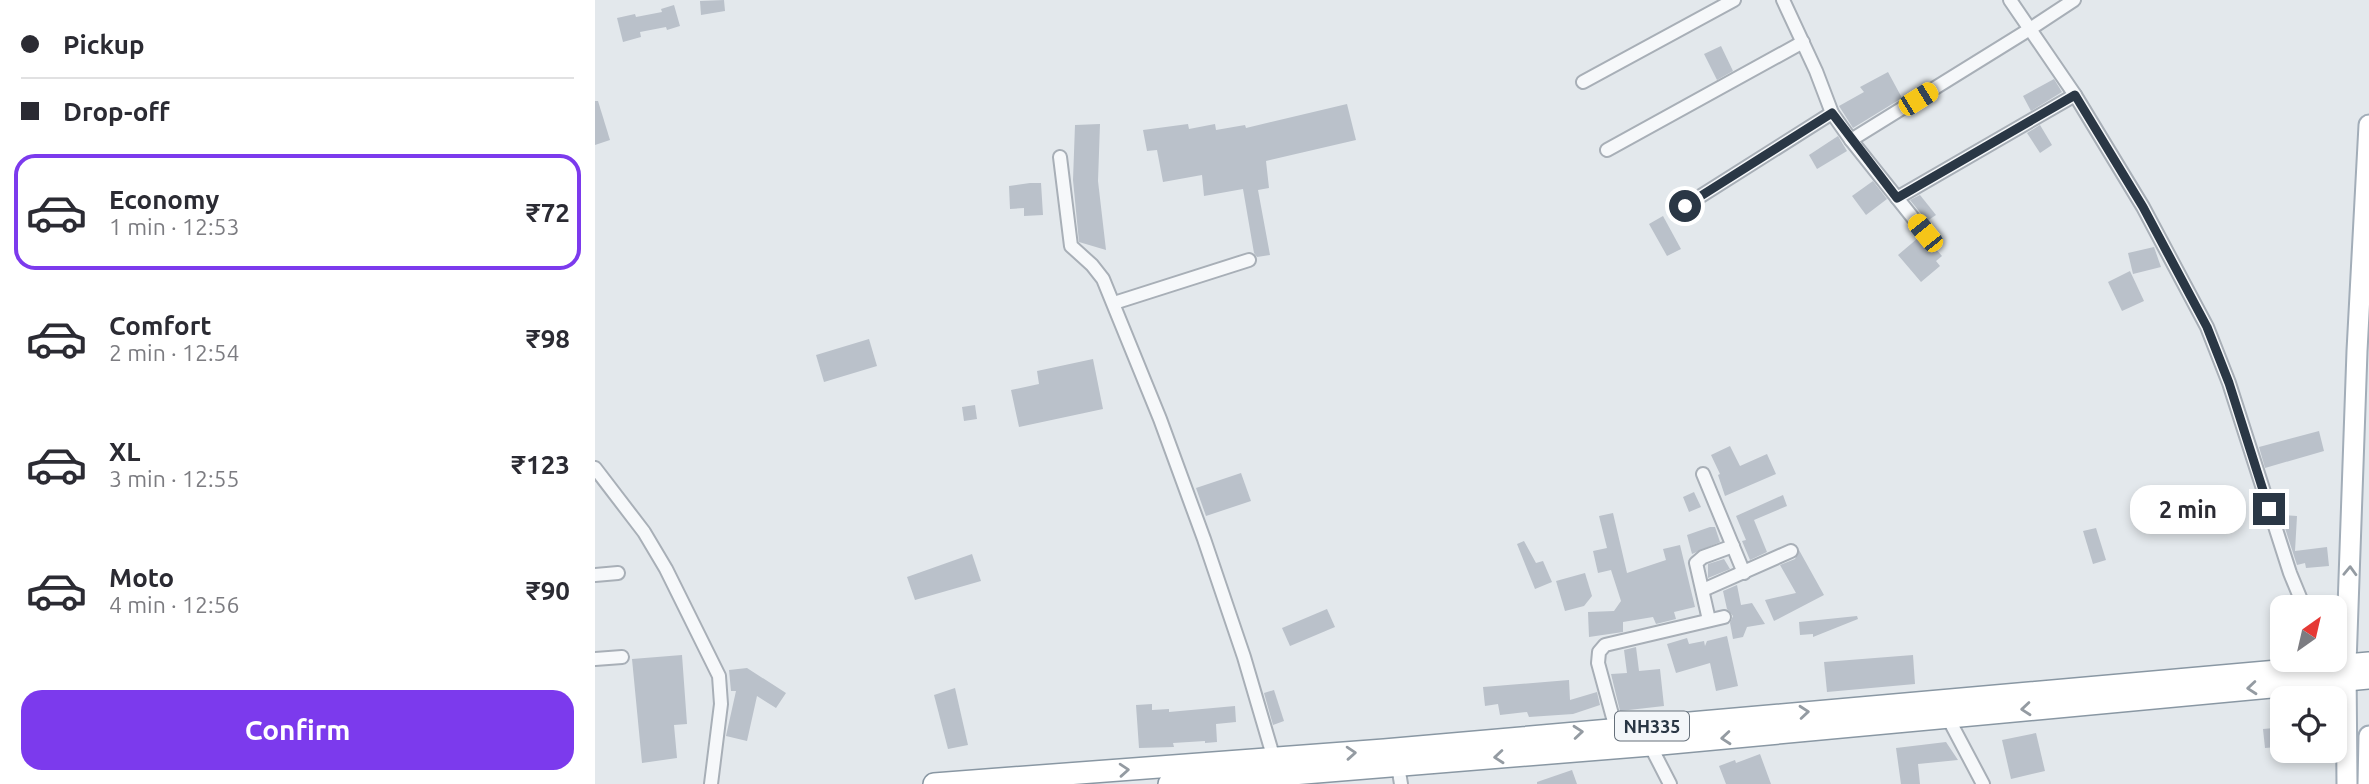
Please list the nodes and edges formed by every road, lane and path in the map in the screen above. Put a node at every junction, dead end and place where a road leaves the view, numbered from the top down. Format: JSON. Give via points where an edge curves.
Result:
{"nodes":[{"id":1,"x":1734,"y":0,"type":"edge"},
{"id":2,"x":1783,"y":0,"type":"edge"},
{"id":3,"x":2010,"y":0,"type":"edge"},
{"id":4,"x":2074,"y":0,"type":"edge"},
{"id":5,"x":2031,"y":29,"type":"junction"},
{"id":6,"x":1803,"y":42,"type":"junction"},
{"id":7,"x":1583,"y":82,"type":"dead end"},
{"id":8,"x":2075,"y":95,"type":"junction"},
{"id":9,"x":1832,"y":113,"type":"junction"},
{"id":10,"x":2369,"y":125,"type":"edge"},
{"id":11,"x":1851,"y":140,"type":"junction"},
{"id":12,"x":1607,"y":150,"type":"dead end"},
{"id":13,"x":1060,"y":157,"type":"dead end"},
{"id":14,"x":1897,"y":198,"type":"junction"},
{"id":15,"x":1685,"y":206,"type":"dead end"},
{"id":16,"x":1925,"y":233,"type":"dead end"},
{"id":17,"x":1249,"y":260,"type":"dead end"},
{"id":18,"x":1114,"y":303,"type":"junction"},
{"id":19,"x":595,"y":468,"type":"edge"},
{"id":20,"x":1703,"y":474,"type":"dead end"},
{"id":21,"x":1733,"y":546,"type":"junction"},
{"id":22,"x":1791,"y":551,"type":"dead end"},
{"id":23,"x":618,"y":573,"type":"dead end"},
{"id":24,"x":1744,"y":573,"type":"junction"},
{"id":25,"x":595,"y":575,"type":"edge"},
{"id":26,"x":1703,"y":590,"type":"junction"},
{"id":27,"x":2299,"y":595,"type":"edge"},
{"id":28,"x":2346,"y":595,"type":"edge"},
{"id":29,"x":1724,"y":617,"type":"dead end"},
{"id":30,"x":1709,"y":620,"type":"junction"},
{"id":31,"x":622,"y":657,"type":"dead end"},
{"id":32,"x":2347,"y":657,"type":"edge"},
{"id":33,"x":595,"y":659,"type":"edge"},
{"id":34,"x":2347,"y":659,"type":"edge"},
{"id":35,"x":2270,"y":663,"type":"edge"},
{"id":36,"x":2369,"y":663,"type":"edge"},
{"id":37,"x":2270,"y":667,"type":"edge"},
{"id":38,"x":2344,"y":672,"type":"edge"},
{"id":39,"x":2369,"y":678,"type":"edge"},
{"id":40,"x":1947,"y":716,"type":"junction"},
{"id":41,"x":1616,"y":729,"type":"junction"},
{"id":42,"x":2369,"y":736,"type":"edge"},
{"id":43,"x":1650,"y":745,"type":"junction"},
{"id":44,"x":1274,"y":759,"type":"junction"},
{"id":45,"x":1400,"y":775,"type":"edge"},
{"id":46,"x":711,"y":784,"type":"edge"},
{"id":47,"x":934,"y":784,"type":"edge"},
{"id":48,"x":1169,"y":784,"type":"edge"},
{"id":49,"x":1670,"y":784,"type":"edge"},
{"id":50,"x":1983,"y":784,"type":"edge"},
{"id":51,"x":2347,"y":784,"type":"edge"},
{"id":52,"x":2368,"y":784,"type":"edge"}],
"edges":[{"from":1,"to":7,"type":"street"},
{"from":2,"to":6,"type":"street"},
{"from":3,"to":5,"type":"street"},
{"from":4,"to":5,"type":"street"},
{"from":5,"to":8,"type":"street"},
{"from":5,"to":11,"type":"street"},
{"from":6,"to":9,"type":"street"},
{"from":6,"to":12,"type":"street"},
{"from":8,"to":14,"type":"street"},
{"from":8,"to":27,"type":"street","via":[[2143,207],[2207,327]]},
{"from":9,"to":11,"type":"street"},
{"from":9,"to":15,"type":"street"},
{"from":28,"to":10,"type":"main road","one_way":true},
{"from":11,"to":14,"type":"street"},
{"from":13,"to":18,"type":"street","via":[[1071,246],[1103,279]]},
{"from":14,"to":16,"type":"street"},
{"from":17,"to":18,"type":"street"},
{"from":18,"to":44,"type":"street","via":[[1204,539]]},
{"from":19,"to":46,"type":"street","via":[[644,532],[719,676],[721,704]]},
{"from":20,"to":21,"type":"street"},
{"from":21,"to":24,"type":"street"},
{"from":21,"to":26,"type":"street","via":[[1699,559],[1696,569]]},
{"from":22,"to":24,"type":"street"},
{"from":23,"to":25,"type":"street"},
{"from":24,"to":26,"type":"street"},
{"from":26,"to":30,"type":"street"},
{"from":29,"to":30,"type":"street"},
{"from":30,"to":41,"type":"street","via":[[1605,645],[1599,652]]},
{"from":31,"to":33,"type":"street"},
{"from":32,"to":36,"type":"highway","number":"NH335"},
{"from":34,"to":39,"type":"highway","number":"NH335"},
{"from":41,"to":35,"type":"highway","number":"NH335","one_way":true},
{"from":37,"to":40,"type":"highway","number":"NH335","one_way":true},
{"from":38,"to":51,"type":"main road"},
{"from":40,"to":43,"type":"highway","number":"NH335","one_way":true},
{"from":40,"to":50,"type":"street"},
{"from":44,"to":41,"type":"highway","number":"NH335","one_way":true},
{"from":42,"to":52,"type":"main road"},
{"from":43,"to":45,"type":"highway","number":"NH335","one_way":true},
{"from":43,"to":49,"type":"street"},
{"from":47,"to":44,"type":"highway","number":"NH335","one_way":true},
{"from":45,"to":48,"type":"highway","number":"NH335"}]}
